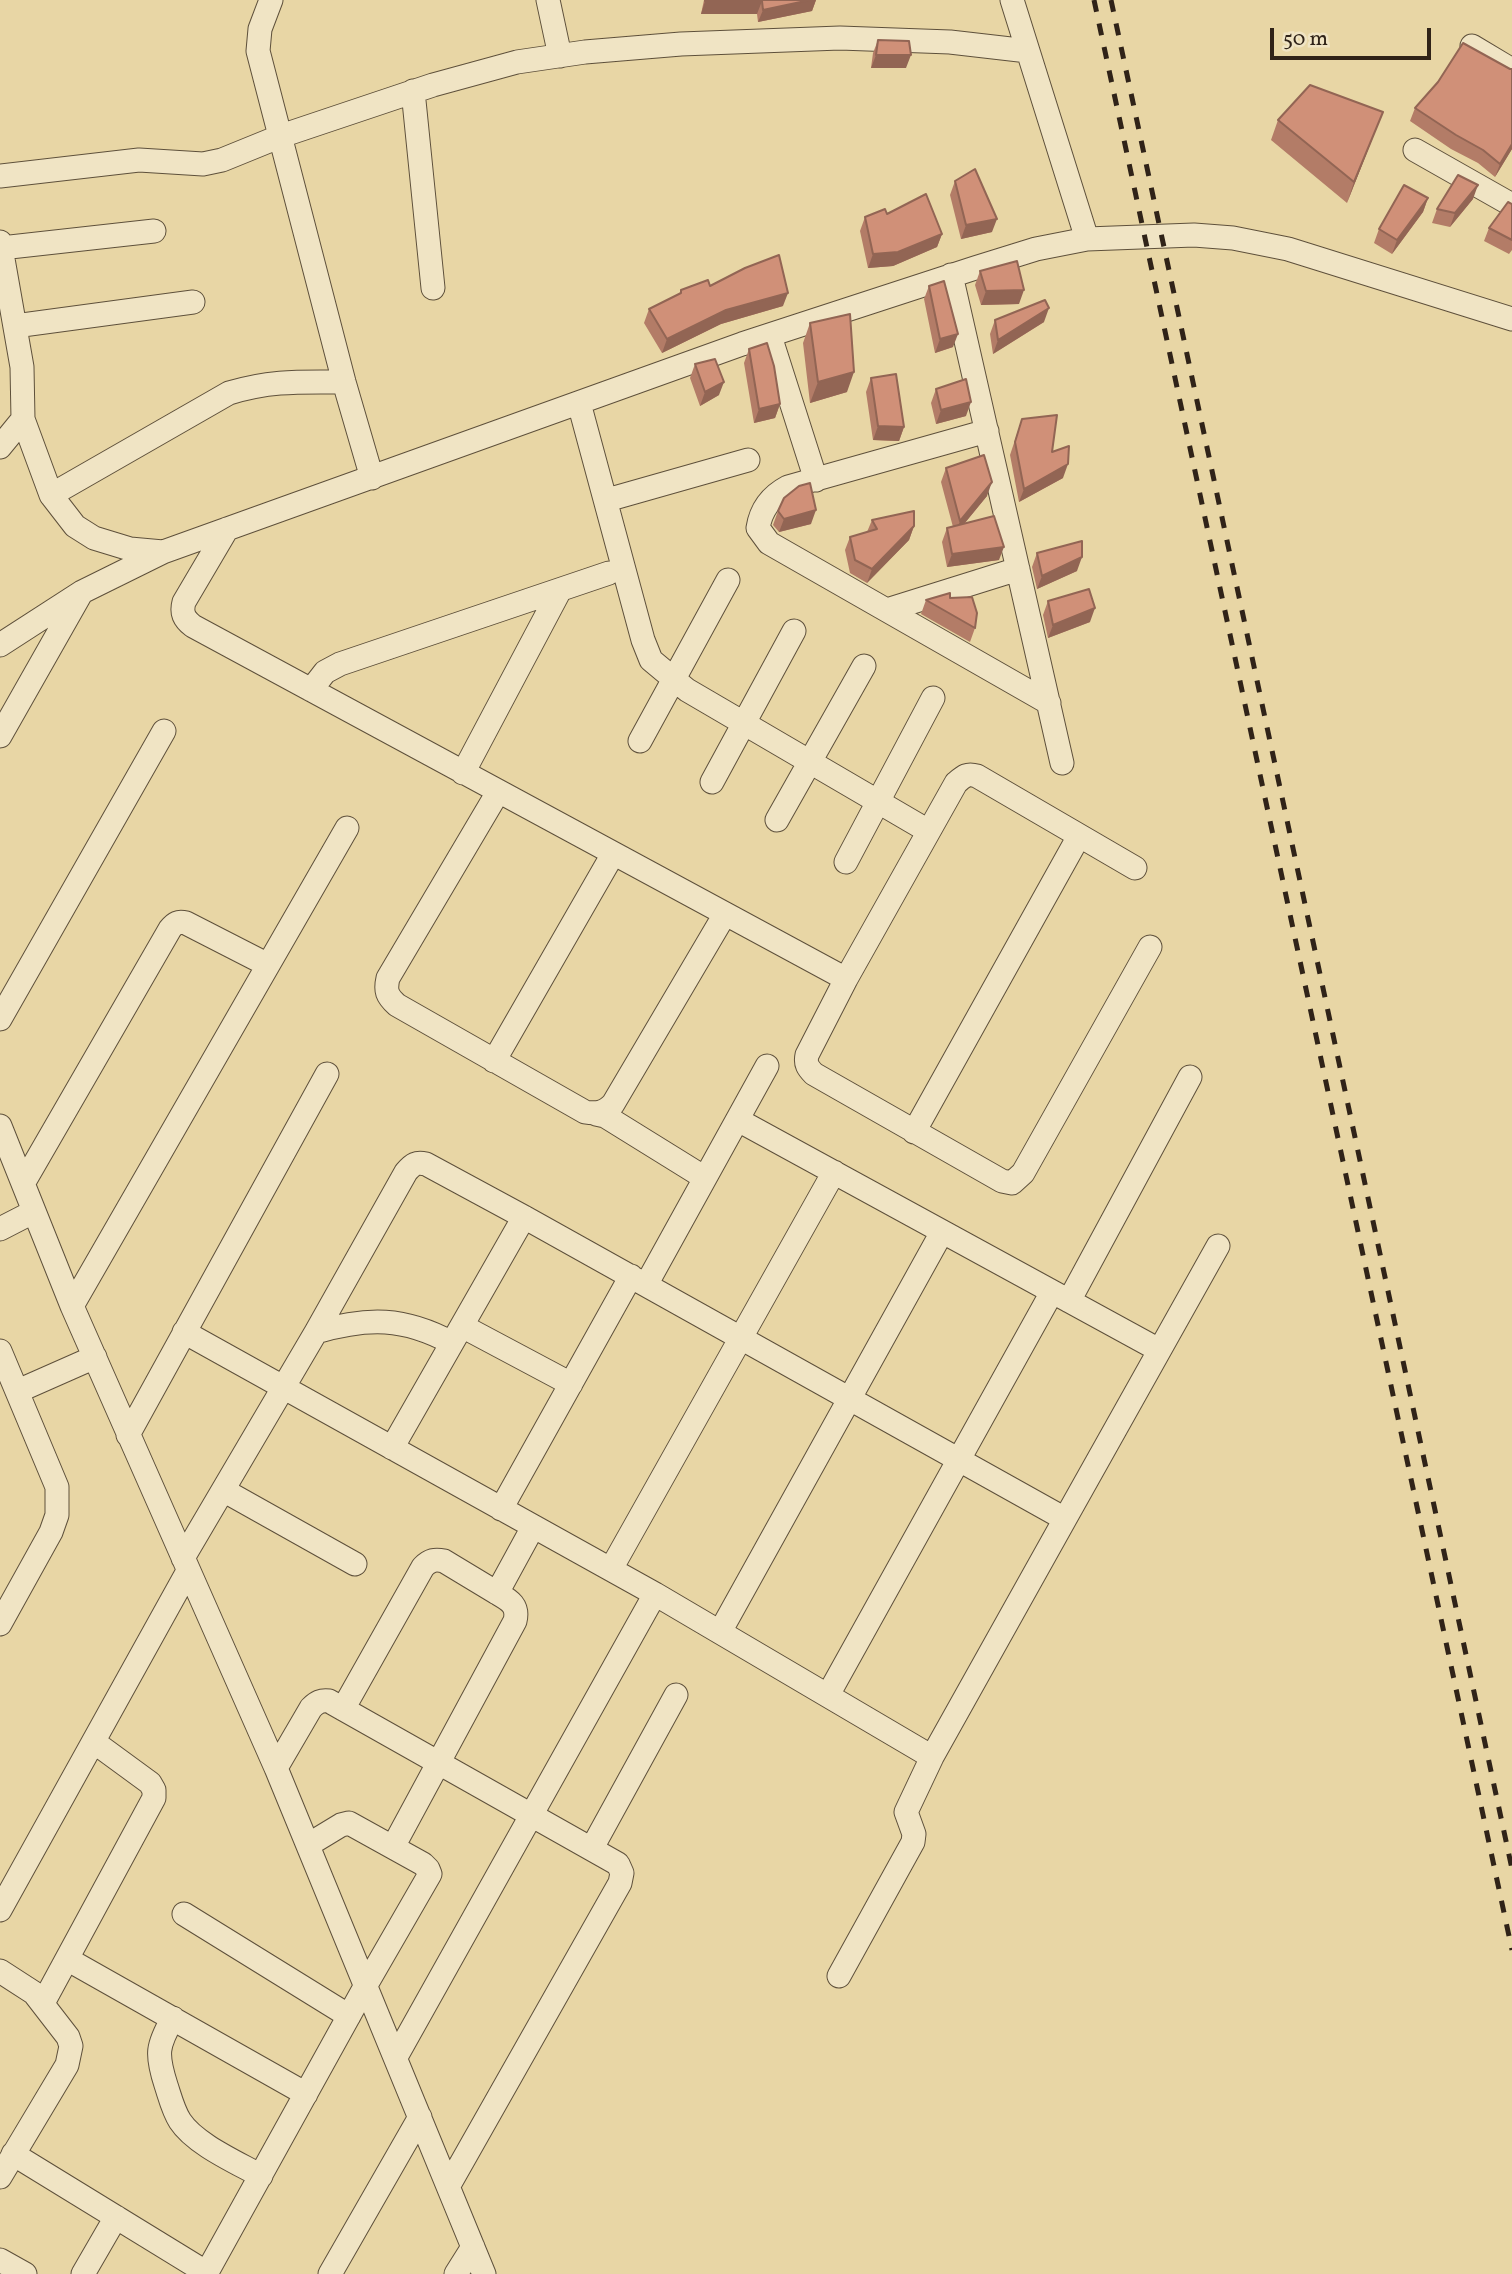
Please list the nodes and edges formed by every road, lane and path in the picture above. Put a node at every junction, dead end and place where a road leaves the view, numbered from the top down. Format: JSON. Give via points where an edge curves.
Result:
{"nodes":[{"id":1,"x":271,"y":0,"type":"edge"},
{"id":2,"x":548,"y":0,"type":"edge"},
{"id":3,"x":1012,"y":0,"type":"edge"},
{"id":4,"x":1472,"y":46,"type":"edge"},
{"id":5,"x":1028,"y":51,"type":"junction"},
{"id":6,"x":560,"y":56,"type":"junction"},
{"id":7,"x":1512,"y":70,"type":"edge"},
{"id":8,"x":413,"y":91,"type":"junction"},
{"id":9,"x":281,"y":136,"type":"junction"},
{"id":10,"x":1415,"y":150,"type":"dead end"},
{"id":11,"x":0,"y":176,"type":"edge"},
{"id":12,"x":1512,"y":205,"type":"edge"},
{"id":13,"x":154,"y":231,"type":"dead end"},
{"id":14,"x":1087,"y":239,"type":"junction"},
{"id":15,"x":0,"y":242,"type":"edge"},
{"id":16,"x":1,"y":248,"type":"edge"},
{"id":17,"x":951,"y":275,"type":"junction"},
{"id":18,"x":433,"y":288,"type":"dead end"},
{"id":19,"x":193,"y":302,"type":"dead end"},
{"id":20,"x":1512,"y":319,"type":"edge"},
{"id":21,"x":15,"y":326,"type":"junction"},
{"id":22,"x":770,"y":335,"type":"junction"},
{"id":23,"x":344,"y":382,"type":"junction"},
{"id":24,"x":579,"y":403,"type":"junction"},
{"id":25,"x":23,"y":419,"type":"junction"},
{"id":26,"x":987,"y":431,"type":"junction"},
{"id":27,"x":0,"y":447,"type":"edge"},
{"id":28,"x":748,"y":460,"type":"dead end"},
{"id":29,"x":372,"y":478,"type":"junction"},
{"id":30,"x":816,"y":480,"type":"junction"},
{"id":31,"x":51,"y":495,"type":"junction"},
{"id":32,"x":607,"y":500,"type":"junction"},
{"id":33,"x":226,"y":529,"type":"junction"},
{"id":34,"x":163,"y":552,"type":"junction"},
{"id":35,"x":1018,"y":569,"type":"junction"},
{"id":36,"x":609,"y":573,"type":"dead end"},
{"id":37,"x":728,"y":580,"type":"dead end"},
{"id":38,"x":560,"y":590,"type":"junction"},
{"id":39,"x":82,"y":592,"type":"junction"},
{"id":40,"x":887,"y":610,"type":"junction"},
{"id":41,"x":794,"y":631,"type":"dead end"},
{"id":42,"x":0,"y":645,"type":"edge"},
{"id":43,"x":864,"y":666,"type":"dead end"},
{"id":44,"x":674,"y":680,"type":"junction"},
{"id":45,"x":311,"y":690,"type":"junction"},
{"id":46,"x":933,"y":698,"type":"dead end"},
{"id":47,"x":1049,"y":703,"type":"junction"},
{"id":48,"x":743,"y":723,"type":"junction"},
{"id":49,"x":164,"y":731,"type":"dead end"},
{"id":50,"x":0,"y":736,"type":"edge"},
{"id":51,"x":640,"y":741,"type":"dead end"},
{"id":52,"x":810,"y":762,"type":"junction"},
{"id":53,"x":1062,"y":763,"type":"dead end"},
{"id":54,"x":463,"y":773,"type":"junction"},
{"id":55,"x":712,"y":782,"type":"dead end"},
{"id":56,"x":498,"y":792,"type":"junction"},
{"id":57,"x":878,"y":802,"type":"junction"},
{"id":58,"x":777,"y":820,"type":"dead end"},
{"id":59,"x":918,"y":825,"type":"dead end"},
{"id":60,"x":347,"y":828,"type":"dead end"},
{"id":61,"x":1079,"y":836,"type":"junction"},
{"id":62,"x":613,"y":854,"type":"junction"},
{"id":63,"x":846,"y":862,"type":"dead end"},
{"id":64,"x":1135,"y":868,"type":"dead end"},
{"id":65,"x":725,"y":914,"type":"junction"},
{"id":66,"x":1150,"y":947,"type":"dead end"},
{"id":67,"x":268,"y":965,"type":"junction"},
{"id":68,"x":846,"y":979,"type":"junction"},
{"id":69,"x":0,"y":1019,"type":"edge"},
{"id":70,"x":494,"y":1061,"type":"junction"},
{"id":71,"x":767,"y":1066,"type":"dead end"},
{"id":72,"x":327,"y":1074,"type":"dead end"},
{"id":73,"x":1190,"y":1077,"type":"dead end"},
{"id":74,"x":596,"y":1114,"type":"junction"},
{"id":75,"x":738,"y":1120,"type":"junction"},
{"id":76,"x":0,"y":1126,"type":"edge"},
{"id":77,"x":914,"y":1132,"type":"junction"},
{"id":78,"x":834,"y":1172,"type":"junction"},
{"id":79,"x":705,"y":1178,"type":"junction"},
{"id":80,"x":24,"y":1182,"type":"junction"},
{"id":81,"x":33,"y":1212,"type":"junction"},
{"id":82,"x":524,"y":1217,"type":"junction"},
{"id":83,"x":0,"y":1229,"type":"edge"},
{"id":84,"x":943,"y":1231,"type":"junction"},
{"id":85,"x":1218,"y":1247,"type":"dead end"},
{"id":86,"x":638,"y":1280,"type":"junction"},
{"id":87,"x":1061,"y":1296,"type":"junction"},
{"id":88,"x":72,"y":1306,"type":"junction"},
{"id":89,"x":184,"y":1332,"type":"junction"},
{"id":90,"x":316,"y":1332,"type":"junction"},
{"id":91,"x":457,"y":1335,"type":"junction"},
{"id":92,"x":742,"y":1338,"type":"junction"},
{"id":93,"x":1160,"y":1350,"type":"junction"},
{"id":94,"x":0,"y":1351,"type":"edge"},
{"id":95,"x":96,"y":1357,"type":"junction"},
{"id":96,"x":571,"y":1384,"type":"junction"},
{"id":97,"x":284,"y":1388,"type":"junction"},
{"id":98,"x":18,"y":1391,"type":"junction"},
{"id":99,"x":851,"y":1399,"type":"junction"},
{"id":100,"x":128,"y":1435,"type":"junction"},
{"id":101,"x":392,"y":1448,"type":"junction"},
{"id":102,"x":959,"y":1460,"type":"junction"},
{"id":103,"x":223,"y":1490,"type":"junction"},
{"id":104,"x":501,"y":1509,"type":"junction"},
{"id":105,"x":1065,"y":1519,"type":"junction"},
{"id":106,"x":533,"y":1527,"type":"junction"},
{"id":107,"x":355,"y":1564,"type":"dead end"},
{"id":108,"x":186,"y":1565,"type":"junction"},
{"id":109,"x":611,"y":1569,"type":"junction"},
{"id":110,"x":497,"y":1593,"type":"junction"},
{"id":111,"x":654,"y":1594,"type":"junction"},
{"id":112,"x":0,"y":1624,"type":"edge"},
{"id":113,"x":720,"y":1632,"type":"junction"},
{"id":114,"x":676,"y":1695,"type":"dead end"},
{"id":115,"x":828,"y":1695,"type":"junction"},
{"id":116,"x":343,"y":1709,"type":"junction"},
{"id":117,"x":94,"y":1741,"type":"junction"},
{"id":118,"x":932,"y":1757,"type":"junction"},
{"id":119,"x":439,"y":1763,"type":"junction"},
{"id":120,"x":276,"y":1768,"type":"junction"},
{"id":121,"x":532,"y":1815,"type":"junction"},
{"id":122,"x":308,"y":1845,"type":"junction"},
{"id":123,"x":393,"y":1847,"type":"junction"},
{"id":124,"x":592,"y":1848,"type":"junction"},
{"id":125,"x":0,"y":1910,"type":"edge"},
{"id":126,"x":184,"y":1914,"type":"dead end"},
{"id":127,"x":67,"y":1959,"type":"junction"},
{"id":128,"x":0,"y":1971,"type":"edge"},
{"id":129,"x":839,"y":1976,"type":"dead end"},
{"id":130,"x":366,"y":1985,"type":"junction"},
{"id":131,"x":43,"y":2003,"type":"junction"},
{"id":132,"x":349,"y":2016,"type":"junction"},
{"id":133,"x":173,"y":2018,"type":"junction"},
{"id":134,"x":396,"y":2057,"type":"junction"},
{"id":135,"x":306,"y":2094,"type":"junction"},
{"id":136,"x":421,"y":2117,"type":"junction"},
{"id":137,"x":13,"y":2154,"type":"junction"},
{"id":138,"x":0,"y":2176,"type":"edge"},
{"id":139,"x":261,"y":2176,"type":"junction"},
{"id":140,"x":449,"y":2185,"type":"junction"},
{"id":141,"x":116,"y":2217,"type":"junction"},
{"id":142,"x":473,"y":2247,"type":"junction"},
{"id":143,"x":0,"y":2260,"type":"edge"},
{"id":144,"x":207,"y":2273,"type":"edge"},
{"id":145,"x":25,"y":2274,"type":"edge"},
{"id":146,"x":82,"y":2274,"type":"edge"},
{"id":147,"x":330,"y":2274,"type":"edge"},
{"id":148,"x":456,"y":2274,"type":"edge"},
{"id":149,"x":484,"y":2274,"type":"edge"}],
"edges":[{"from":1,"to":9,"type":"street","via":[[258,51]]},
{"from":2,"to":6,"type":"street"},
{"from":3,"to":5,"type":"street"},
{"from":4,"to":7,"type":"street"},
{"from":5,"to":6,"type":"street","via":[[950,42],[840,38],[681,44]]},
{"from":5,"to":14,"type":"street"},
{"from":6,"to":8,"type":"street","via":[[517,62]]},
{"from":8,"to":9,"type":"street"},
{"from":8,"to":18,"type":"street"},
{"from":9,"to":11,"type":"street","via":[[203,164],[139,160]]},
{"from":9,"to":23,"type":"street"},
{"from":10,"to":12,"type":"street"},
{"from":13,"to":16,"type":"street"},
{"from":14,"to":17,"type":"street"},
{"from":14,"to":20,"type":"street","via":[[1233,238],[1289,250]]},
{"from":15,"to":16,"type":"street"},
{"from":16,"to":21,"type":"street"},
{"from":17,"to":22,"type":"street"},
{"from":17,"to":26,"type":"street"},
{"from":19,"to":21,"type":"street"},
{"from":21,"to":25,"type":"street"},
{"from":22,"to":24,"type":"street"},
{"from":22,"to":30,"type":"street"},
{"from":23,"to":29,"type":"street"},
{"from":23,"to":31,"type":"street","via":[[277,382],[229,393]]},
{"from":24,"to":29,"type":"street"},
{"from":24,"to":32,"type":"street"},
{"from":25,"to":27,"type":"street"},
{"from":25,"to":31,"type":"street"},
{"from":26,"to":30,"type":"street"},
{"from":26,"to":35,"type":"street"},
{"from":28,"to":32,"type":"street"},
{"from":29,"to":33,"type":"street"},
{"from":30,"to":40,"type":"street","via":[[778,492],[760,517],[762,537]]},
{"from":31,"to":34,"type":"street","via":[[75,526],[94,538],[130,549]]},
{"from":32,"to":44,"type":"street","via":[[643,640],[652,660]]},
{"from":33,"to":34,"type":"street"},
{"from":33,"to":45,"type":"street","via":[[184,602],[185,619]]},
{"from":34,"to":39,"type":"street"},
{"from":35,"to":40,"type":"street"},
{"from":35,"to":47,"type":"street"},
{"from":36,"to":38,"type":"street"},
{"from":37,"to":44,"type":"street"},
{"from":38,"to":45,"type":"street","via":[[341,664],[325,672]]},
{"from":38,"to":54,"type":"street"},
{"from":39,"to":42,"type":"street"},
{"from":39,"to":50,"type":"street"},
{"from":40,"to":47,"type":"street"},
{"from":41,"to":48,"type":"street"},
{"from":43,"to":52,"type":"street"},
{"from":44,"to":48,"type":"street"},
{"from":44,"to":51,"type":"street"},
{"from":45,"to":54,"type":"street"},
{"from":46,"to":57,"type":"street"},
{"from":47,"to":53,"type":"street"},
{"from":48,"to":52,"type":"street"},
{"from":48,"to":55,"type":"street"},
{"from":49,"to":69,"type":"street"},
{"from":52,"to":57,"type":"street"},
{"from":52,"to":58,"type":"street"},
{"from":54,"to":56,"type":"street"},
{"from":56,"to":62,"type":"street"},
{"from":56,"to":70,"type":"street","via":[[385,989],[397,1005]]},
{"from":57,"to":59,"type":"street"},
{"from":57,"to":63,"type":"street"},
{"from":60,"to":67,"type":"street"},
{"from":61,"to":64,"type":"street"},
{"from":61,"to":68,"type":"street","via":[[977,776],[964,776]]},
{"from":61,"to":77,"type":"street"},
{"from":62,"to":65,"type":"street"},
{"from":62,"to":70,"type":"street"},
{"from":65,"to":68,"type":"street"},
{"from":65,"to":74,"type":"street","via":[[613,1104]]},
{"from":66,"to":77,"type":"street","via":[[1018,1180],[1003,1181]]},
{"from":67,"to":80,"type":"street","via":[[186,923],[175,923]]},
{"from":67,"to":88,"type":"street"},
{"from":68,"to":77,"type":"street","via":[[807,1055],[808,1068]]},
{"from":70,"to":74,"type":"street"},
{"from":71,"to":75,"type":"street"},
{"from":72,"to":89,"type":"street"},
{"from":73,"to":87,"type":"street"},
{"from":74,"to":79,"type":"street"},
{"from":75,"to":78,"type":"street"},
{"from":75,"to":79,"type":"street"},
{"from":76,"to":80,"type":"street"},
{"from":78,"to":84,"type":"street"},
{"from":78,"to":92,"type":"street"},
{"from":79,"to":86,"type":"street"},
{"from":80,"to":81,"type":"street"},
{"from":81,"to":83,"type":"street"},
{"from":81,"to":88,"type":"street"},
{"from":82,"to":86,"type":"street"},
{"from":82,"to":90,"type":"street","via":[[426,1164],[412,1165]]},
{"from":82,"to":91,"type":"street"},
{"from":84,"to":87,"type":"street"},
{"from":84,"to":99,"type":"street"},
{"from":85,"to":93,"type":"street"},
{"from":86,"to":92,"type":"street"},
{"from":86,"to":96,"type":"street"},
{"from":87,"to":93,"type":"street"},
{"from":87,"to":102,"type":"street"},
{"from":88,"to":95,"type":"street"},
{"from":89,"to":97,"type":"street"},
{"from":89,"to":100,"type":"street"},
{"from":90,"to":91,"type":"street","via":[[376,1321]]},
{"from":90,"to":97,"type":"street"},
{"from":91,"to":96,"type":"street"},
{"from":91,"to":101,"type":"street"},
{"from":92,"to":99,"type":"street"},
{"from":92,"to":109,"type":"street"},
{"from":93,"to":105,"type":"street"},
{"from":94,"to":98,"type":"street"},
{"from":95,"to":98,"type":"street"},
{"from":95,"to":100,"type":"street"},
{"from":96,"to":104,"type":"street"},
{"from":97,"to":101,"type":"street"},
{"from":97,"to":103,"type":"street"},
{"from":98,"to":112,"type":"street","via":[[57,1487],[57,1515]]},
{"from":99,"to":102,"type":"street"},
{"from":99,"to":113,"type":"street"},
{"from":100,"to":108,"type":"street"},
{"from":101,"to":104,"type":"street"},
{"from":102,"to":105,"type":"street"},
{"from":102,"to":115,"type":"street"},
{"from":103,"to":107,"type":"street"},
{"from":103,"to":108,"type":"street"},
{"from":104,"to":106,"type":"street"},
{"from":105,"to":118,"type":"street"},
{"from":106,"to":109,"type":"street"},
{"from":106,"to":110,"type":"street"},
{"from":108,"to":117,"type":"street"},
{"from":108,"to":120,"type":"street"},
{"from":109,"to":111,"type":"street"},
{"from":110,"to":116,"type":"street","via":[[444,1561],[429,1562]]},
{"from":110,"to":119,"type":"street","via":[[515,1607],[515,1621]]},
{"from":111,"to":113,"type":"street"},
{"from":111,"to":121,"type":"street"},
{"from":113,"to":115,"type":"street"},
{"from":114,"to":124,"type":"street"},
{"from":115,"to":118,"type":"street"},
{"from":116,"to":119,"type":"street"},
{"from":116,"to":120,"type":"street","via":[[329,1701],[316,1702]]},
{"from":117,"to":125,"type":"street"},
{"from":117,"to":127,"type":"street","via":[[150,1783],[154,1798]]},
{"from":118,"to":129,"type":"street","via":[[906,1811],[913,1842]]},
{"from":119,"to":121,"type":"street"},
{"from":119,"to":123,"type":"street"},
{"from":120,"to":122,"type":"street"},
{"from":121,"to":124,"type":"street"},
{"from":121,"to":134,"type":"street"},
{"from":122,"to":123,"type":"street","via":[[349,1823]]},
{"from":122,"to":130,"type":"street"},
{"from":123,"to":130,"type":"street","via":[[423,1864],[430,1874]]},
{"from":124,"to":140,"type":"street","via":[[618,1864],[620,1883]]},
{"from":126,"to":132,"type":"street"},
{"from":127,"to":131,"type":"street"},
{"from":127,"to":133,"type":"street"},
{"from":128,"to":131,"type":"street"},
{"from":130,"to":132,"type":"street"},
{"from":130,"to":134,"type":"street"},
{"from":131,"to":137,"type":"street","via":[[68,2037],[70,2055]]},
{"from":132,"to":135,"type":"street"},
{"from":133,"to":135,"type":"street"},
{"from":133,"to":139,"type":"street","via":[[159,2047],[158,2061],[180,2122],[203,2142]]},
{"from":134,"to":136,"type":"street"},
{"from":135,"to":139,"type":"street"},
{"from":136,"to":140,"type":"street"},
{"from":136,"to":147,"type":"street"},
{"from":137,"to":138,"type":"street"},
{"from":137,"to":141,"type":"street"},
{"from":139,"to":144,"type":"street"},
{"from":140,"to":142,"type":"street"},
{"from":141,"to":144,"type":"street"},
{"from":141,"to":146,"type":"street"},
{"from":142,"to":148,"type":"street"},
{"from":142,"to":149,"type":"street"},
{"from":143,"to":145,"type":"street"}]}
